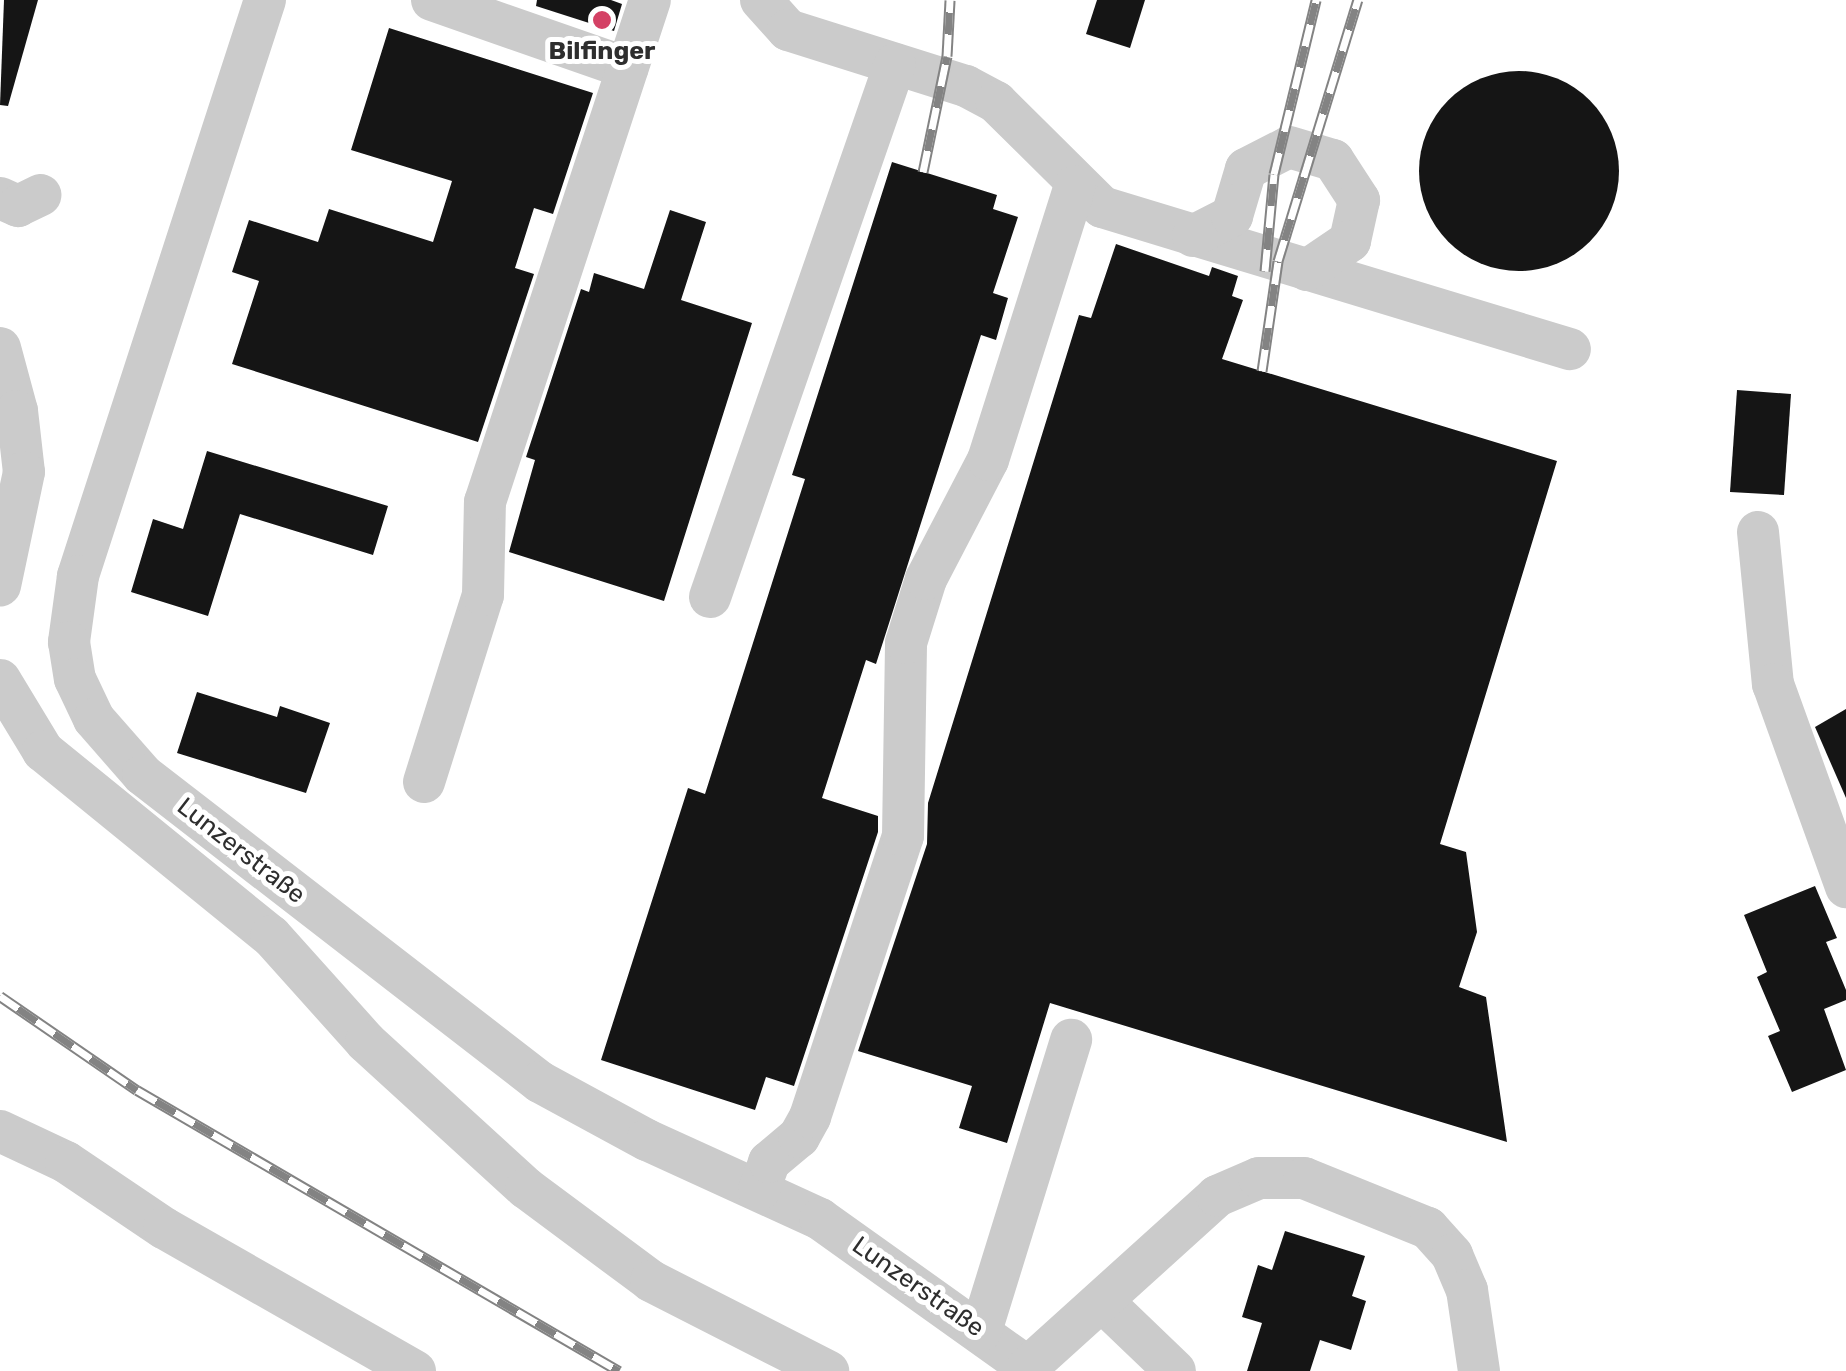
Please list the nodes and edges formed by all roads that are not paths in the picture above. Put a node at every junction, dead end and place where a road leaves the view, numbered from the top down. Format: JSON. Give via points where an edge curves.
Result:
{"nodes":[{"id":1,"x":265,"y":0,"type":"edge"},
{"id":2,"x":432,"y":0,"type":"edge"},
{"id":3,"x":650,"y":0,"type":"edge"},
{"id":4,"x":760,"y":0,"type":"edge"},
{"id":5,"x":895,"y":64,"type":"junction"},
{"id":6,"x":627,"y":68,"type":"junction"},
{"id":7,"x":1088,"y":196,"type":"junction"},
{"id":8,"x":1194,"y":236,"type":"junction"},
{"id":9,"x":1307,"y":270,"type":"junction"},
{"id":10,"x":0,"y":348,"type":"edge"},
{"id":11,"x":1570,"y":348,"type":"dead end"},
{"id":12,"x":1758,"y":532,"type":"dead end"},
{"id":13,"x":0,"y":586,"type":"edge"},
{"id":14,"x":710,"y":597,"type":"dead end"},
{"id":15,"x":0,"y":680,"type":"edge"},
{"id":16,"x":424,"y":782,"type":"dead end"},
{"id":17,"x":1846,"y":887,"type":"edge"},
{"id":18,"x":1072,"y":1040,"type":"dead end"},
{"id":19,"x":0,"y":1131,"type":"edge"},
{"id":20,"x":759,"y":1190,"type":"junction"},
{"id":21,"x":1102,"y":1301,"type":"junction"},
{"id":22,"x":981,"y":1332,"type":"junction"},
{"id":23,"x":1030,"y":1369,"type":"edge"},
{"id":24,"x":415,"y":1371,"type":"edge"},
{"id":25,"x":828,"y":1371,"type":"edge"},
{"id":26,"x":1175,"y":1371,"type":"edge"},
{"id":27,"x":1479,"y":1371,"type":"edge"}],
"edges":[{"from":1,"to":20,"type":"street","name":"Lunzerstraße","via":[[78,576],[69,642],[75,679],[94,719],[143,775],[540,1082]]},
{"from":2,"to":6,"type":"street"},
{"from":3,"to":6,"type":"street"},
{"from":4,"to":5,"type":"street","via":[[788,30]]},
{"from":5,"to":7,"type":"street","via":[[996,102]]},
{"from":5,"to":14,"type":"street"},
{"from":6,"to":16,"type":"street","via":[[485,502],[484,595]]},
{"from":7,"to":8,"type":"street"},
{"from":7,"to":20,"type":"street","via":[[988,460],[926,579],[906,643],[903,836],[810,1117],[800,1136],[769,1162]]},
{"from":8,"to":9,"type":"street"},
{"from":8,"to":9,"type":"street","via":[[1232,216],[1246,168],[1290,147],[1333,160],[1359,200],[1350,241]]},
{"from":9,"to":11,"type":"street"},
{"from":10,"to":13,"type":"street","via":[[24,472]]},
{"from":12,"to":17,"type":"street","via":[[1773,684]]},
{"from":15,"to":25,"type":"street","via":[[43,751],[272,936],[366,1042],[526,1188],[651,1281]]},
{"from":18,"to":22,"type":"street"},
{"from":19,"to":24,"type":"street","via":[[66,1162],[164,1228]]},
{"from":20,"to":22,"type":"street","name":"Lunzerstraße","via":[[820,1219]]},
{"from":21,"to":23,"type":"street"},
{"from":21,"to":26,"type":"street"},
{"from":21,"to":27,"type":"street","via":[[1164,1236],[1217,1196],[1259,1178],[1304,1178],[1428,1228],[1452,1255],[1467,1290]]},
{"from":22,"to":23,"type":"street","name":"Lunzerstraße"}]}
